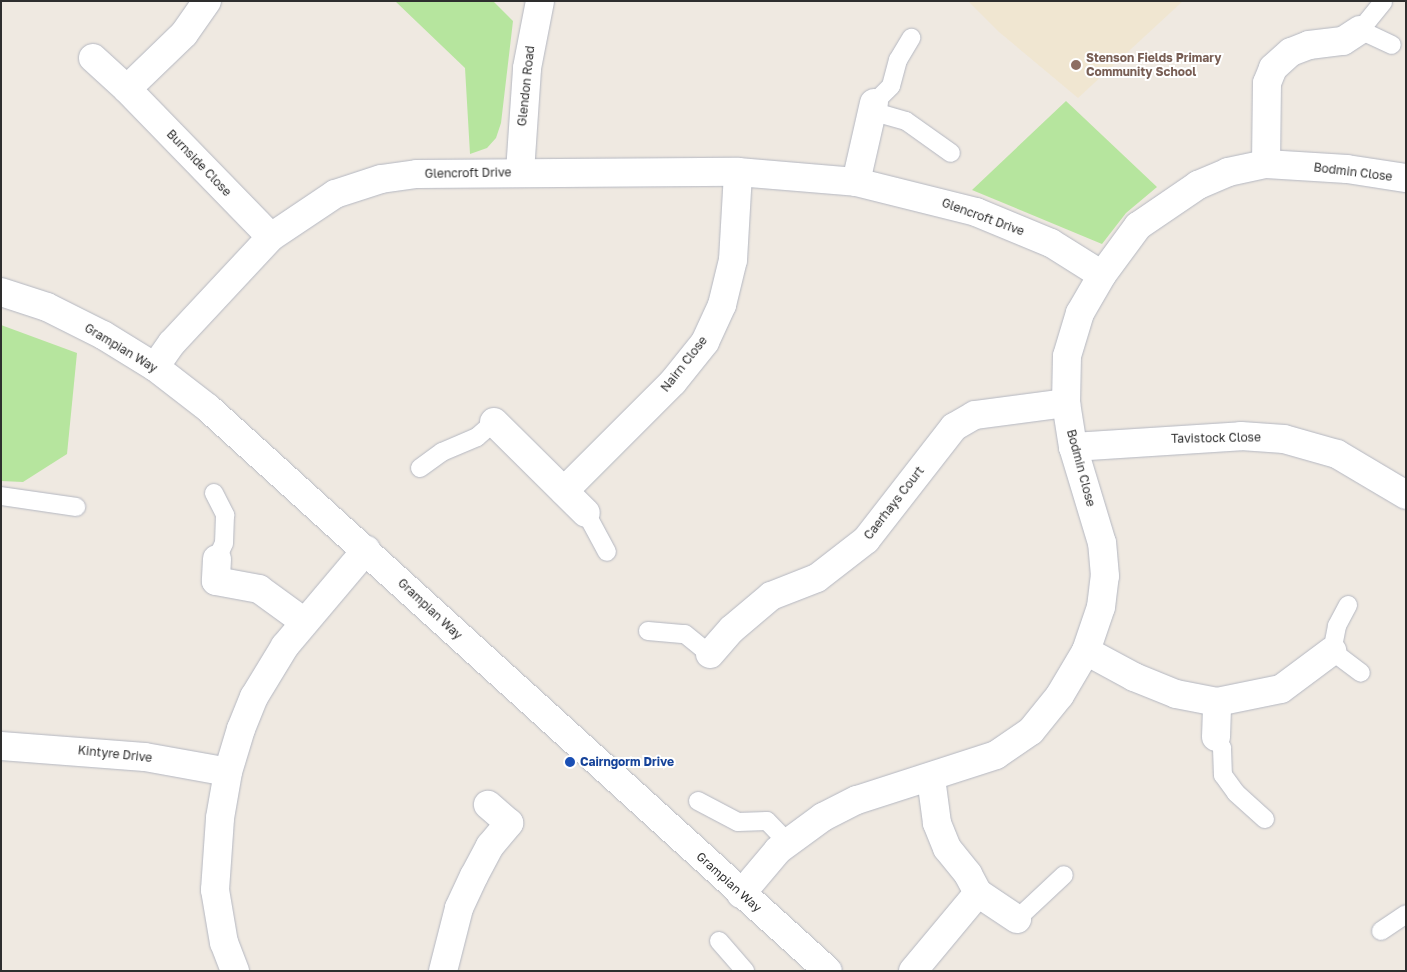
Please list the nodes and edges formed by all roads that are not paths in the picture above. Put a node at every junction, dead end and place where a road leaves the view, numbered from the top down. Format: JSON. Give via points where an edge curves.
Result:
{"nodes":[{"id":1,"x":207,"y":1,"type":"edge"},
{"id":2,"x":540,"y":1,"type":"edge"},
{"id":3,"x":1383,"y":2,"type":"edge"},
{"id":4,"x":1360,"y":30,"type":"junction"},
{"id":5,"x":911,"y":38,"type":"dead end"},
{"id":6,"x":1392,"y":45,"type":"dead end"},
{"id":7,"x":93,"y":58,"type":"dead end"},
{"id":8,"x":127,"y":89,"type":"junction"},
{"id":9,"x":873,"y":107,"type":"junction"},
{"id":10,"x":951,"y":152,"type":"dead end"},
{"id":11,"x":1266,"y":164,"type":"junction"},
{"id":12,"x":520,"y":172,"type":"junction"},
{"id":13,"x":738,"y":172,"type":"junction"},
{"id":14,"x":1406,"y":178,"type":"edge"},
{"id":15,"x":856,"y":182,"type":"junction"},
{"id":16,"x":271,"y":238,"type":"junction"},
{"id":17,"x":1102,"y":275,"type":"junction"},
{"id":18,"x":1,"y":292,"type":"edge"},
{"id":19,"x":155,"y":367,"type":"junction"},
{"id":20,"x":1066,"y":403,"type":"junction"},
{"id":21,"x":494,"y":422,"type":"joint"},
{"id":22,"x":1073,"y":447,"type":"junction"},
{"id":23,"x":420,"y":468,"type":"dead end"},
{"id":24,"x":564,"y":491,"type":"junction"},
{"id":25,"x":214,"y":493,"type":"dead end"},
{"id":26,"x":1406,"y":495,"type":"edge"},
{"id":27,"x":1,"y":496,"type":"edge"},
{"id":28,"x":76,"y":507,"type":"dead end"},
{"id":29,"x":586,"y":513,"type":"joint"},
{"id":30,"x":366,"y":550,"type":"junction"},
{"id":31,"x":607,"y":552,"type":"dead end"},
{"id":32,"x":218,"y":559,"type":"joint"},
{"id":33,"x":1348,"y":605,"type":"dead end"},
{"id":34,"x":303,"y":621,"type":"junction"},
{"id":35,"x":648,"y":631,"type":"dead end"},
{"id":36,"x":1086,"y":651,"type":"junction"},
{"id":37,"x":1332,"y":651,"type":"junction"},
{"id":38,"x":710,"y":654,"type":"joint"},
{"id":39,"x":1361,"y":673,"type":"dead end"},
{"id":40,"x":1217,"y":702,"type":"junction"},
{"id":41,"x":1216,"y":737,"type":"joint"},
{"id":42,"x":1,"y":746,"type":"edge"},
{"id":43,"x":228,"y":772,"type":"junction"},
{"id":44,"x":931,"y":778,"type":"junction"},
{"id":45,"x":698,"y":801,"type":"dead end"},
{"id":46,"x":488,"y":805,"type":"dead end"},
{"id":47,"x":1265,"y":818,"type":"dead end"},
{"id":48,"x":787,"y":842,"type":"junction"},
{"id":49,"x":1064,"y":875,"type":"dead end"},
{"id":50,"x":978,"y":893,"type":"junction"},
{"id":51,"x":741,"y":894,"type":"junction"},
{"id":52,"x":1406,"y":914,"type":"edge"},
{"id":53,"x":1017,"y":919,"type":"joint"},
{"id":54,"x":1381,"y":931,"type":"dead end"},
{"id":55,"x":719,"y":941,"type":"dead end"},
{"id":56,"x":234,"y":971,"type":"edge"},
{"id":57,"x":443,"y":971,"type":"edge"},
{"id":58,"x":745,"y":971,"type":"edge"},
{"id":59,"x":828,"y":971,"type":"edge"},
{"id":60,"x":913,"y":971,"type":"edge"}],
"edges":[{"from":1,"to":8,"type":"street","via":[[184,34]]},
{"from":2,"to":12,"type":"street","name":"Glendon Road","via":[[527,68]]},
{"from":3,"to":4,"type":"lane"},
{"from":4,"to":6,"type":"lane"},
{"from":4,"to":11,"type":"street","via":[[1343,41],[1309,45],[1291,52],[1273,68],[1267,83]]},
{"from":5,"to":9,"type":"lane","via":[[898,60],[891,86]]},
{"from":7,"to":8,"type":"street","name":"Burnside Close"},
{"from":8,"to":16,"type":"street","name":"Burnside Close"},
{"from":9,"to":10,"type":"lane","via":[[906,121]]},
{"from":9,"to":15,"type":"street"},
{"from":11,"to":14,"type":"street","name":"Bodmin Close","via":[[1347,169]]},
{"from":11,"to":17,"type":"street","name":"Bodmin Close","via":[[1228,172],[1166,205],[1138,226]]},
{"from":12,"to":13,"type":"street","name":"Glencroft Drive"},
{"from":12,"to":16,"type":"street","name":"Glencroft Drive","via":[[417,174],[381,180],[335,194]]},
{"from":13,"to":15,"type":"street","name":"Glencroft Drive"},
{"from":13,"to":24,"type":"street","name":"Nairn Close","via":[[732,260],[722,305],[704,342],[672,382]]},
{"from":15,"to":17,"type":"street","name":"Glencroft Drive","via":[[976,212],[1051,243]]},
{"from":16,"to":19,"type":"street","name":"Glencroft Drive","via":[[172,343]]},
{"from":17,"to":20,"type":"street","name":"Bodmin Close","via":[[1073,334],[1068,356]]},
{"from":18,"to":19,"type":"street","name":"Grampian Way","via":[[47,307]]},
{"from":19,"to":30,"type":"street","name":"Grampian Way","via":[[208,408]]},
{"from":20,"to":22,"type":"street","name":"Bodmin Close"},
{"from":20,"to":38,"type":"street","name":"Caerhays Court","via":[[975,415],[954,427],[866,540],[817,578],[771,596],[732,629]]},
{"from":21,"to":23,"type":"lane","via":[[477,437],[442,452]]},
{"from":21,"to":24,"type":"street"},
{"from":22,"to":26,"type":"street","name":"Tavistock Close","via":[[1241,436],[1284,439],[1337,454]]},
{"from":22,"to":36,"type":"street","name":"Bodmin Close","via":[[1102,543],[1105,576],[1101,608]]},
{"from":24,"to":29,"type":"street"},
{"from":25,"to":32,"type":"lane","via":[[225,515],[224,544]]},
{"from":27,"to":28,"type":"lane"},
{"from":29,"to":31,"type":"lane"},
{"from":30,"to":34,"type":"street"},
{"from":30,"to":51,"type":"street","name":"Grampian Way"},
{"from":32,"to":34,"type":"street","via":[[216,581],[259,589]]},
{"from":33,"to":37,"type":"lane","via":[[1337,626]]},
{"from":34,"to":43,"type":"street","via":[[254,697]]},
{"from":35,"to":38,"type":"lane","via":[[685,634]]},
{"from":36,"to":40,"type":"street","via":[[1134,677],[1176,694]]},
{"from":36,"to":44,"type":"street","name":"Bodmin Close","via":[[1060,695],[1031,731],[996,755]]},
{"from":37,"to":39,"type":"lane"},
{"from":37,"to":40,"type":"street","via":[[1281,689]]},
{"from":40,"to":41,"type":"street"},
{"from":41,"to":47,"type":"lane","via":[[1222,748],[1223,775],[1236,793]]},
{"from":42,"to":43,"type":"street","name":"Kintyre Drive","via":[[145,757]]},
{"from":43,"to":56,"type":"street","via":[[220,818],[215,890],[224,943]]},
{"from":44,"to":48,"type":"street","name":"Bodmin Close","via":[[857,800],[823,817]]},
{"from":44,"to":50,"type":"street","via":[[937,822],[947,848],[968,874]]},
{"from":45,"to":48,"type":"lane","via":[[738,822],[767,821]]},
{"from":46,"to":57,"type":"street","via":[[509,823],[490,846],[467,892]]},
{"from":48,"to":51,"type":"street","name":"Bodmin Close"},
{"from":49,"to":53,"type":"lane"},
{"from":50,"to":53,"type":"street"},
{"from":50,"to":60,"type":"street"},
{"from":51,"to":59,"type":"street","name":"Grampian Way"},
{"from":52,"to":54,"type":"lane"},
{"from":55,"to":58,"type":"lane"}]}
